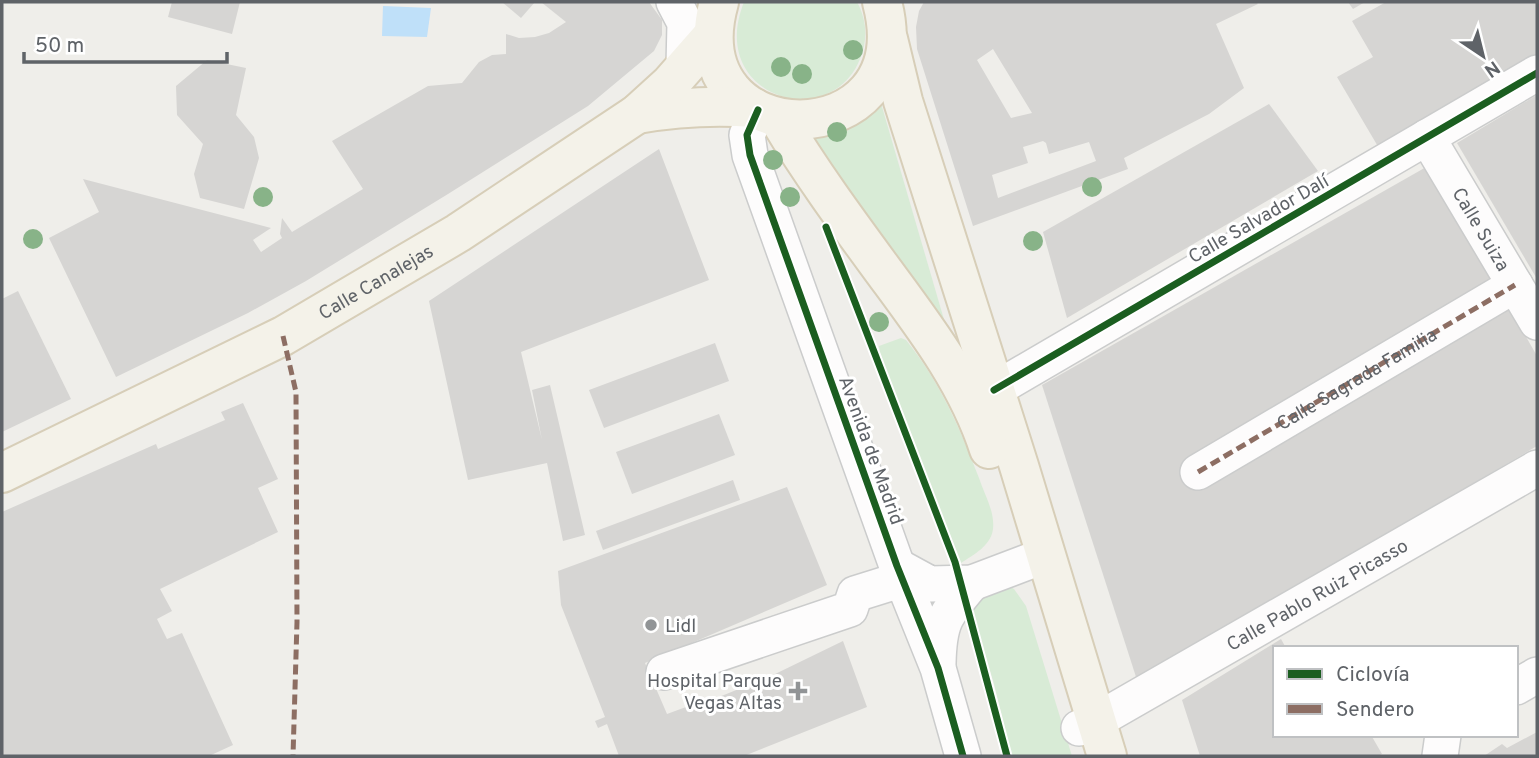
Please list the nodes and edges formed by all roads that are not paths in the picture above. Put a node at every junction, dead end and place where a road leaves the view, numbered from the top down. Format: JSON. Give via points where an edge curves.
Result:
{"nodes":[{"id":1,"x":674,"y":2,"type":"edge"},
{"id":2,"x":882,"y":2,"type":"edge"},
{"id":3,"x":708,"y":15,"type":"edge"},
{"id":4,"x":888,"y":39,"type":"junction"},
{"id":5,"x":684,"y":66,"type":"junction"},
{"id":6,"x":1537,"y":73,"type":"edge"},
{"id":7,"x":692,"y":106,"type":"junction"},
{"id":8,"x":764,"y":112,"type":"junction"},
{"id":9,"x":636,"y":114,"type":"junction"},
{"id":10,"x":1427,"y":137,"type":"junction"},
{"id":11,"x":750,"y":156,"type":"junction"},
{"id":12,"x":1516,"y":285,"type":"junction"},
{"id":13,"x":1537,"y":322,"type":"edge"},
{"id":14,"x":994,"y":390,"type":"junction"},
{"id":15,"x":1537,"y":468,"type":"edge"},
{"id":16,"x":1198,"y":472,"type":"dead end"},
{"id":17,"x":2,"y":473,"type":"edge"},
{"id":18,"x":1036,"y":559,"type":"junction"},
{"id":19,"x":900,"y":573,"type":"junction"},
{"id":20,"x":972,"y":583,"type":"junction"},
{"id":21,"x":938,"y":668,"type":"junction"},
{"id":22,"x":664,"y":672,"type":"dead end"},
{"id":23,"x":1537,"y":675,"type":"edge"},
{"id":24,"x":1518,"y":686,"type":"edge"},
{"id":25,"x":1443,"y":737,"type":"edge"},
{"id":26,"x":1092,"y":740,"type":"edge"},
{"id":27,"x":963,"y":756,"type":"edge"},
{"id":28,"x":1440,"y":756,"type":"edge"}],
"edges":[{"from":1,"to":5,"type":"street","via":[[685,23]]},
{"from":2,"to":4,"type":"main road"},
{"from":3,"to":5,"type":"main road","name":"Calle Canalejas"},
{"from":3,"to":8,"type":"main road","via":[[716,58],[726,79],[740,97]]},
{"from":4,"to":8,"type":"main road","via":[[883,64],[870,87],[852,104],[829,116],[804,121]]},
{"from":4,"to":14,"type":"main road","via":[[903,101]]},
{"from":5,"to":9,"type":"main road","name":"Calle Canalejas"},
{"from":6,"to":10,"type":"street","name":"Calle Salvador Dalí"},
{"from":7,"to":8,"type":"main road"},
{"from":7,"to":9,"type":"main road"},
{"from":7,"to":11,"type":"street","via":[[719,123]]},
{"from":8,"to":11,"type":"street","via":[[747,135]]},
{"from":8,"to":18,"type":"main road","via":[[933,338],[962,384]]},
{"from":9,"to":17,"type":"main road","name":"Calle Canalejas","via":[[458,233],[314,319]]},
{"from":10,"to":12,"type":"street","name":"Calle Suiza"},
{"from":10,"to":14,"type":"street","name":"Calle Salvador Dalí"},
{"from":11,"to":19,"type":"street","name":"Avenida de Madrid"},
{"from":12,"to":13,"type":"street","name":"Calle Suiza"},
{"from":12,"to":16,"type":"street","name":"Calle Sagrada Familia"},
{"from":14,"to":18,"type":"main road"},
{"from":15,"to":26,"type":"street","name":"Calle Pablo Ruiz Picasso"},
{"from":18,"to":20,"type":"street"},
{"from":18,"to":26,"type":"main road"},
{"from":19,"to":20,"type":"street","via":[[930,584]]},
{"from":19,"to":21,"type":"street","name":"Avenida de Madrid"},
{"from":19,"to":22,"type":"street","via":[[855,594],[850,609]]},
{"from":20,"to":21,"type":"street","via":[[946,614],[939,633]]},
{"from":21,"to":27,"type":"street","name":"Avenida de Madrid"},
{"from":23,"to":24,"type":"street"},
{"from":25,"to":28,"type":"street"}]}
